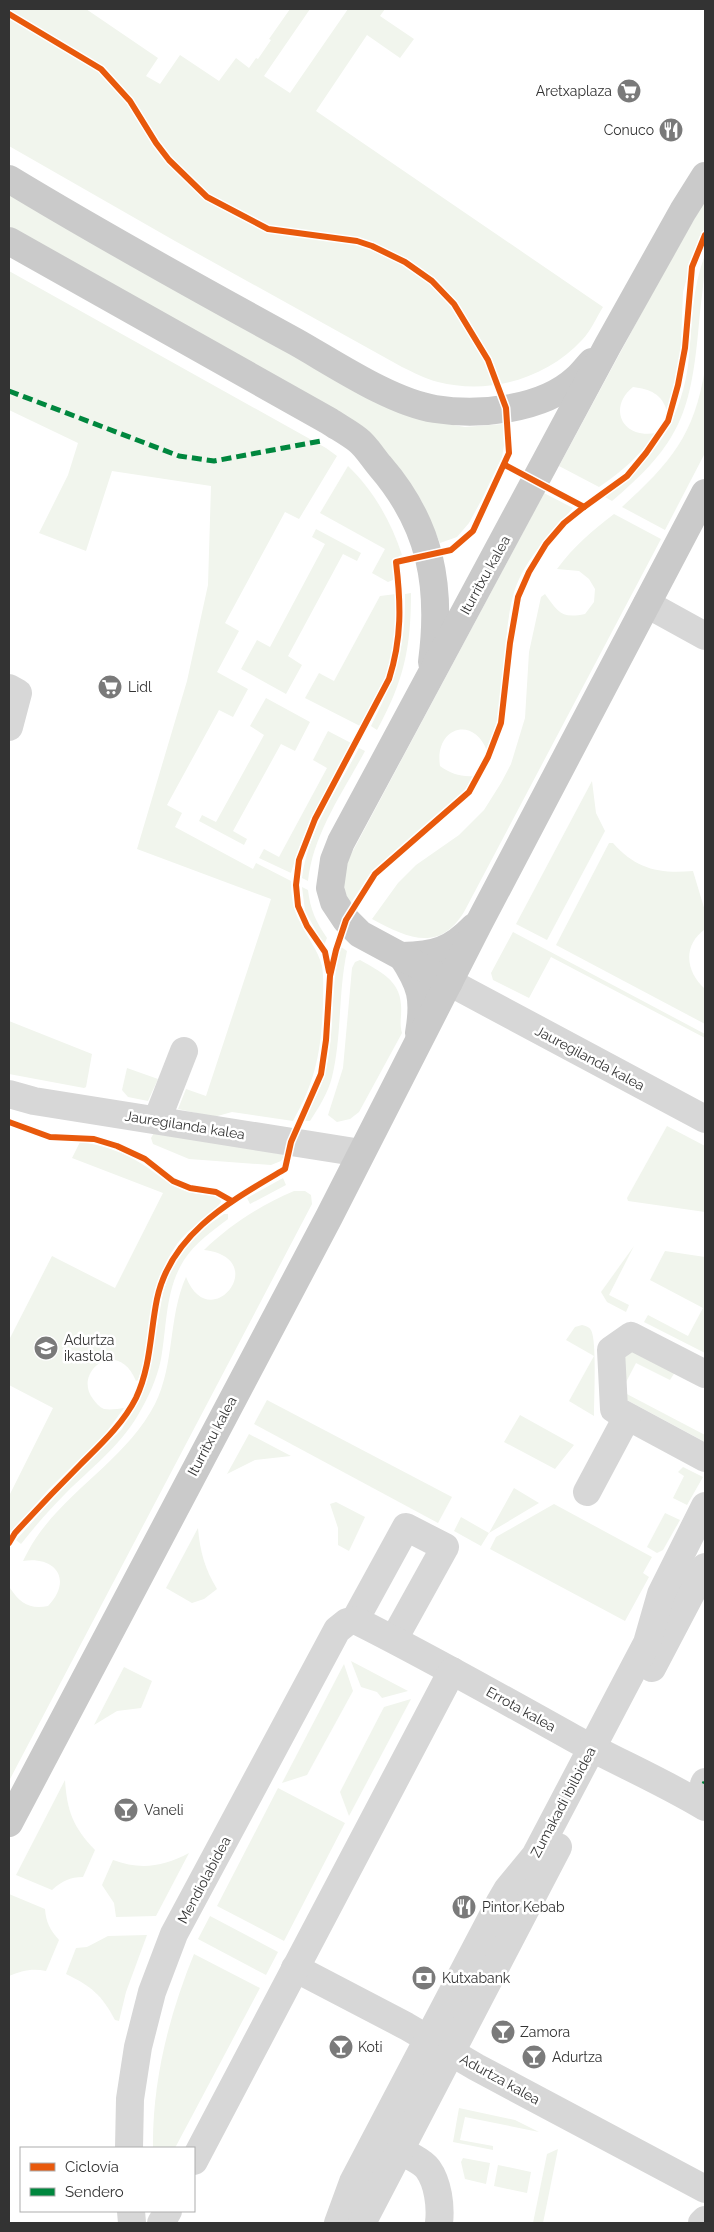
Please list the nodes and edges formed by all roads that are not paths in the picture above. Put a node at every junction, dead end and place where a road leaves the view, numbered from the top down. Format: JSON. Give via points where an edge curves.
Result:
{"nodes":[{"id":1,"x":705,"y":176,"type":"edge"},
{"id":2,"x":9,"y":179,"type":"edge"},
{"id":3,"x":9,"y":241,"type":"edge"},
{"id":4,"x":608,"y":345,"type":"junction"},
{"id":5,"x":705,"y":493,"type":"edge"},
{"id":6,"x":647,"y":604,"type":"junction"},
{"id":7,"x":705,"y":636,"type":"edge"},
{"id":8,"x":430,"y":675,"type":"junction"},
{"id":9,"x":9,"y":688,"type":"edge"},
{"id":10,"x":9,"y":727,"type":"edge"},
{"id":11,"x":479,"y":923,"type":"junction"},
{"id":12,"x":402,"y":956,"type":"junction"},
{"id":13,"x":449,"y":982,"type":"junction"},
{"id":14,"x":416,"y":1049,"type":"junction"},
{"id":15,"x":184,"y":1051,"type":"dead end"},
{"id":16,"x":9,"y":1094,"type":"edge"},
{"id":17,"x":705,"y":1119,"type":"edge"},
{"id":18,"x":157,"y":1120,"type":"junction"},
{"id":19,"x":361,"y":1153,"type":"junction"},
{"id":20,"x":705,"y":1374,"type":"edge"},
{"id":21,"x":627,"y":1417,"type":"junction"},
{"id":22,"x":705,"y":1458,"type":"edge"},
{"id":23,"x":587,"y":1492,"type":"dead end"},
{"id":24,"x":705,"y":1506,"type":"edge"},
{"id":25,"x":705,"y":1567,"type":"edge"},
{"id":26,"x":346,"y":1625,"type":"junction"},
{"id":27,"x":394,"y":1639,"type":"junction"},
{"id":28,"x":452,"y":1671,"type":"junction"},
{"id":29,"x":600,"y":1751,"type":"junction"},
{"id":30,"x":705,"y":1791,"type":"edge"},
{"id":31,"x":9,"y":1823,"type":"edge"},
{"id":32,"x":295,"y":1968,"type":"junction"},
{"id":33,"x":440,"y":2046,"type":"junction"},
{"id":34,"x":376,"y":2138,"type":"junction"},
{"id":35,"x":129,"y":2147,"type":"edge"},
{"id":36,"x":400,"y":2151,"type":"junction"},
{"id":37,"x":195,"y":2159,"type":"edge"},
{"id":38,"x":705,"y":2189,"type":"edge"},
{"id":39,"x":167,"y":2212,"type":"edge"},
{"id":40,"x":705,"y":2220,"type":"edge"},
{"id":41,"x":161,"y":2223,"type":"edge"},
{"id":42,"x":338,"y":2223,"type":"edge"},
{"id":43,"x":362,"y":2223,"type":"edge"},
{"id":44,"x":439,"y":2223,"type":"edge"},
{"id":45,"x":702,"y":2223,"type":"edge"}],
"edges":[{"from":1,"to":4,"type":"main road","name":"Iturritxu kalea"},
{"from":2,"to":4,"type":"main road","via":[[367,382],[400,398],[434,409],[474,413],[516,407],[552,394],[575,380]]},
{"from":3,"to":8,"type":"main road","via":[[359,440],[413,513],[429,555],[436,605]]},
{"from":4,"to":8,"type":"main road","name":"Iturritxu kalea"},
{"from":5,"to":6,"type":"main road","name":"Iturritxu kalea"},
{"from":6,"to":7,"type":"street"},
{"from":6,"to":11,"type":"main road","name":"Iturritxu kalea"},
{"from":8,"to":12,"type":"main road","name":"Iturritxu kalea","via":[[341,842],[330,876],[334,902],[346,920],[360,934]]},
{"from":9,"to":10,"type":"street","via":[[18,693]]},
{"from":11,"to":12,"type":"main road","name":"Iturritxu kalea","via":[[458,944],[420,956]]},
{"from":11,"to":13,"type":"main road","name":"Iturritxu kalea"},
{"from":12,"to":13,"type":"main road","name":"Iturritxu kalea"},
{"from":12,"to":14,"type":"main road","name":"Iturritxu kalea","via":[[417,981],[423,1004]]},
{"from":13,"to":14,"type":"main road","name":"Iturritxu kalea"},
{"from":13,"to":17,"type":"street","name":"Jauregilanda kalea"},
{"from":14,"to":19,"type":"main road","name":"Iturritxu kalea"},
{"from":15,"to":18,"type":"street"},
{"from":16,"to":18,"type":"street","name":"Jauregilanda kalea","via":[[34,1101]]},
{"from":18,"to":19,"type":"street","name":"Jauregilanda kalea"},
{"from":19,"to":31,"type":"main road","name":"Iturritxu kalea"},
{"from":20,"to":21,"type":"street","via":[[631,1336],[610,1350],[614,1409]]},
{"from":21,"to":22,"type":"street"},
{"from":21,"to":23,"type":"street"},
{"from":24,"to":29,"type":"street","name":"Zumakadi ibilbidea","via":[[661,1594],[646,1643]]},
{"from":25,"to":29,"type":"street","name":"Zumakadi ibilbidea"},
{"from":26,"to":27,"type":"street","name":"Errota kalea"},
{"from":26,"to":27,"type":"street","name":"Mendiolabidea","via":[[406,1527],[445,1547]]},
{"from":26,"to":35,"type":"street","name":"Mendiolabidea","via":[[174,1934],[152,1992],[138,2047],[130,2099]]},
{"from":27,"to":28,"type":"street","name":"Errota kalea"},
{"from":28,"to":29,"type":"street","name":"Errota kalea"},
{"from":28,"to":32,"type":"street"},
{"from":29,"to":30,"type":"street","name":"Errota kalea"},
{"from":29,"to":33,"type":"street","name":"Zumakadi ibilbidea","via":[[535,1856],[500,1902]]},
{"from":32,"to":33,"type":"street","name":"Adurtza kalea"},
{"from":32,"to":37,"type":"street"},
{"from":33,"to":34,"type":"street","name":"Zumakadi ibilbidea"},
{"from":33,"to":36,"type":"street","name":"Zumakadi ibilbidea"},
{"from":33,"to":38,"type":"street","name":"Adurtza kalea"},
{"from":34,"to":36,"type":"street"},
{"from":34,"to":42,"type":"street","name":"Zumakadi ibilbidea","via":[[353,2182]]},
{"from":36,"to":43,"type":"street","name":"Zumakadi ibilbidea"},
{"from":36,"to":44,"type":"street","via":[[427,2168],[436,2185]]},
{"from":39,"to":41,"type":"street"},
{"from":40,"to":45,"type":"street"}]}
